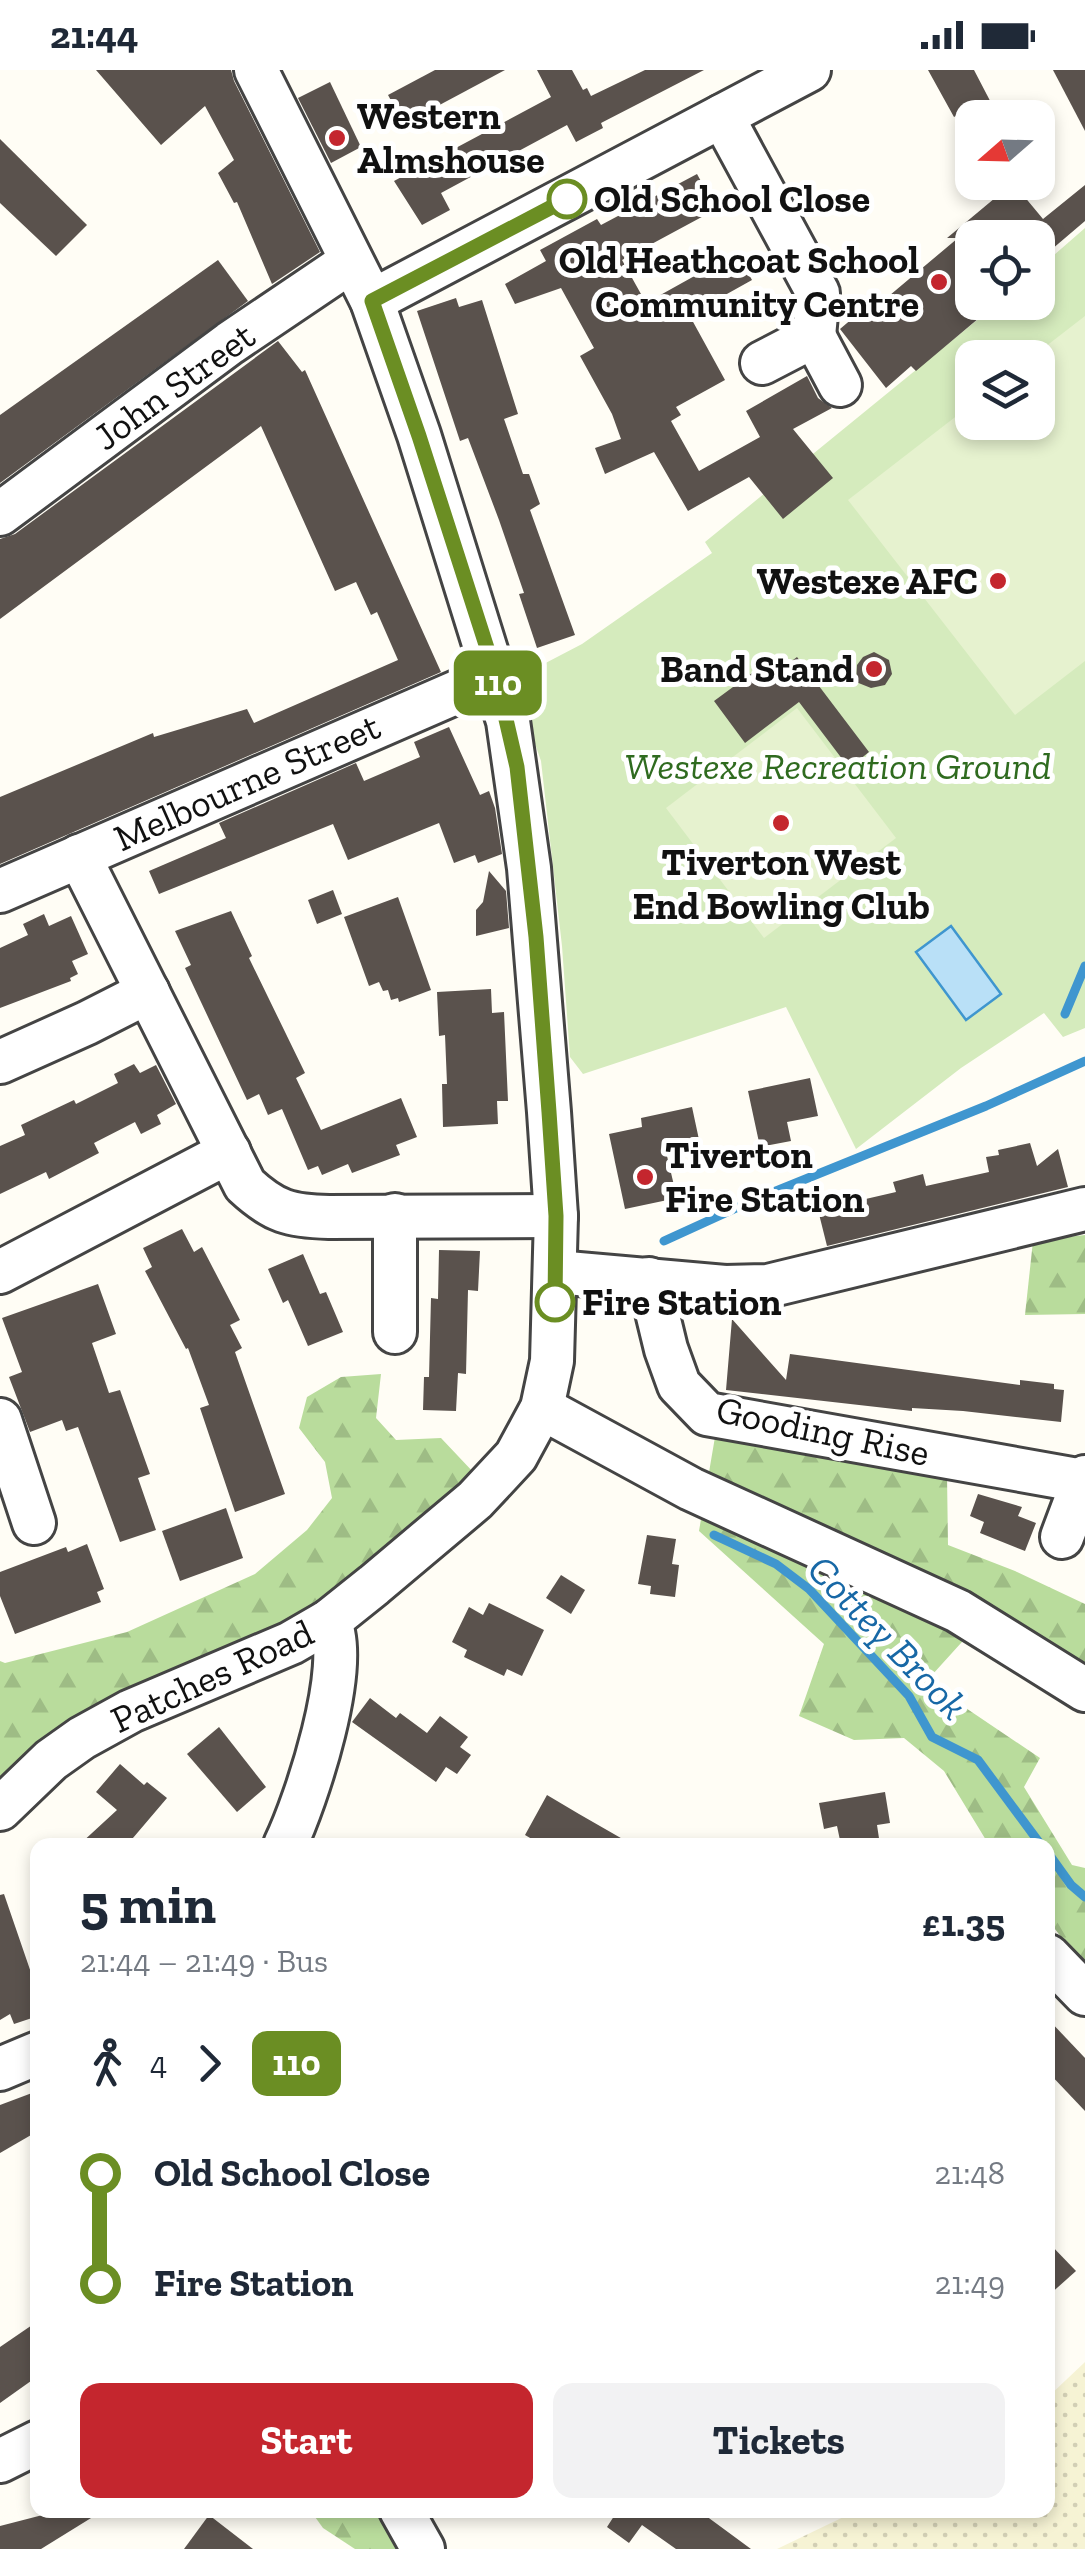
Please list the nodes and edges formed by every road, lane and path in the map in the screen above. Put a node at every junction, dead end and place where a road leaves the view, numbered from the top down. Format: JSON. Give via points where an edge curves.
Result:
{"nodes":[{"id":1,"x":256,"y":70,"type":"edge"},
{"id":2,"x":809,"y":70,"type":"edge"},
{"id":3,"x":722,"y":116,"type":"junction"},
{"id":4,"x":350,"y":262,"type":"junction"},
{"id":5,"x":372,"y":301,"type":"junction"},
{"id":6,"x":814,"y":336,"type":"junction"},
{"id":7,"x":762,"y":363,"type":"dead end"},
{"id":8,"x":840,"y":384,"type":"dead end"},
{"id":9,"x":0,"y":514,"type":"edge"},
{"id":10,"x":496,"y":676,"type":"junction"},
{"id":11,"x":79,"y":856,"type":"junction"},
{"id":12,"x":0,"y":891,"type":"edge"},
{"id":13,"x":148,"y":992,"type":"junction"},
{"id":14,"x":0,"y":1062,"type":"edge"},
{"id":15,"x":229,"y":1152,"type":"junction"},
{"id":16,"x":1085,"y":1208,"type":"edge"},
{"id":17,"x":396,"y":1215,"type":"junction"},
{"id":18,"x":556,"y":1216,"type":"junction"},
{"id":19,"x":0,"y":1272,"type":"edge"},
{"id":20,"x":556,"y":1272,"type":"junction"},
{"id":21,"x":649,"y":1279,"type":"junction"},
{"id":22,"x":394,"y":1332,"type":"dead end"},
{"id":23,"x":542,"y":1408,"type":"junction"},
{"id":24,"x":0,"y":1420,"type":"edge"},
{"id":25,"x":1084,"y":1479,"type":"edge"},
{"id":26,"x":34,"y":1523,"type":"dead end"},
{"id":27,"x":1062,"y":1537,"type":"dead end"},
{"id":28,"x":328,"y":1621,"type":"junction"},
{"id":29,"x":1085,"y":1690,"type":"edge"},
{"id":30,"x":0,"y":1809,"type":"edge"},
{"id":31,"x":288,"y":1838,"type":"edge"},
{"id":32,"x":1055,"y":1963,"type":"edge"},
{"id":33,"x":1085,"y":1994,"type":"edge"},
{"id":34,"x":30,"y":2057,"type":"edge"},
{"id":35,"x":0,"y":2068,"type":"edge"},
{"id":36,"x":30,"y":2446,"type":"edge"},
{"id":37,"x":0,"y":2461,"type":"edge"},
{"id":38,"x":406,"y":2518,"type":"edge"},
{"id":39,"x":423,"y":2549,"type":"edge"}],
"edges":[{"from":1,"to":4,"type":"street","name":"Patches Road"},
{"from":2,"to":3,"type":"street"},
{"from":3,"to":5,"type":"street"},
{"from":3,"to":6,"type":"street","via":[[818,292]]},
{"from":4,"to":5,"type":"street","name":"Patches Road"},
{"from":4,"to":9,"type":"street","name":"John Street"},
{"from":5,"to":10,"type":"street","name":"Patches Road"},
{"from":6,"to":7,"type":"street"},
{"from":6,"to":8,"type":"street"},
{"from":10,"to":11,"type":"street","name":"Melbourne Street"},
{"from":10,"to":18,"type":"street","name":"Patches Road","via":[[530,868]]},
{"from":11,"to":12,"type":"street","name":"Melbourne Street"},
{"from":11,"to":13,"type":"street"},
{"from":13,"to":14,"type":"street"},
{"from":13,"to":15,"type":"street"},
{"from":15,"to":17,"type":"street","via":[[245,1185],[280,1211],[329,1218]]},
{"from":15,"to":19,"type":"street"},
{"from":16,"to":21,"type":"street","via":[[768,1286]]},
{"from":17,"to":18,"type":"street"},
{"from":17,"to":22,"type":"street"},
{"from":18,"to":20,"type":"street","name":"Patches Road"},
{"from":20,"to":21,"type":"street"},
{"from":20,"to":23,"type":"street","name":"Patches Road","via":[[552,1362]]},
{"from":21,"to":25,"type":"street","name":"Gooding Rise","via":[[679,1385],[707,1414]]},
{"from":23,"to":28,"type":"street","name":"Patches Road","via":[[516,1456],[475,1500]]},
{"from":23,"to":29,"type":"street","via":[[691,1488],[958,1611]]},
{"from":24,"to":26,"type":"street"},
{"from":25,"to":27,"type":"street","name":"Gooding Rise"},
{"from":28,"to":30,"type":"street","name":"Patches Road","via":[[82,1738]]},
{"from":28,"to":31,"type":"street","via":[[335,1632],[328,1709]]},
{"from":32,"to":33,"type":"street"},
{"from":34,"to":35,"type":"street"},
{"from":36,"to":37,"type":"street"},
{"from":38,"to":39,"type":"street"}]}
